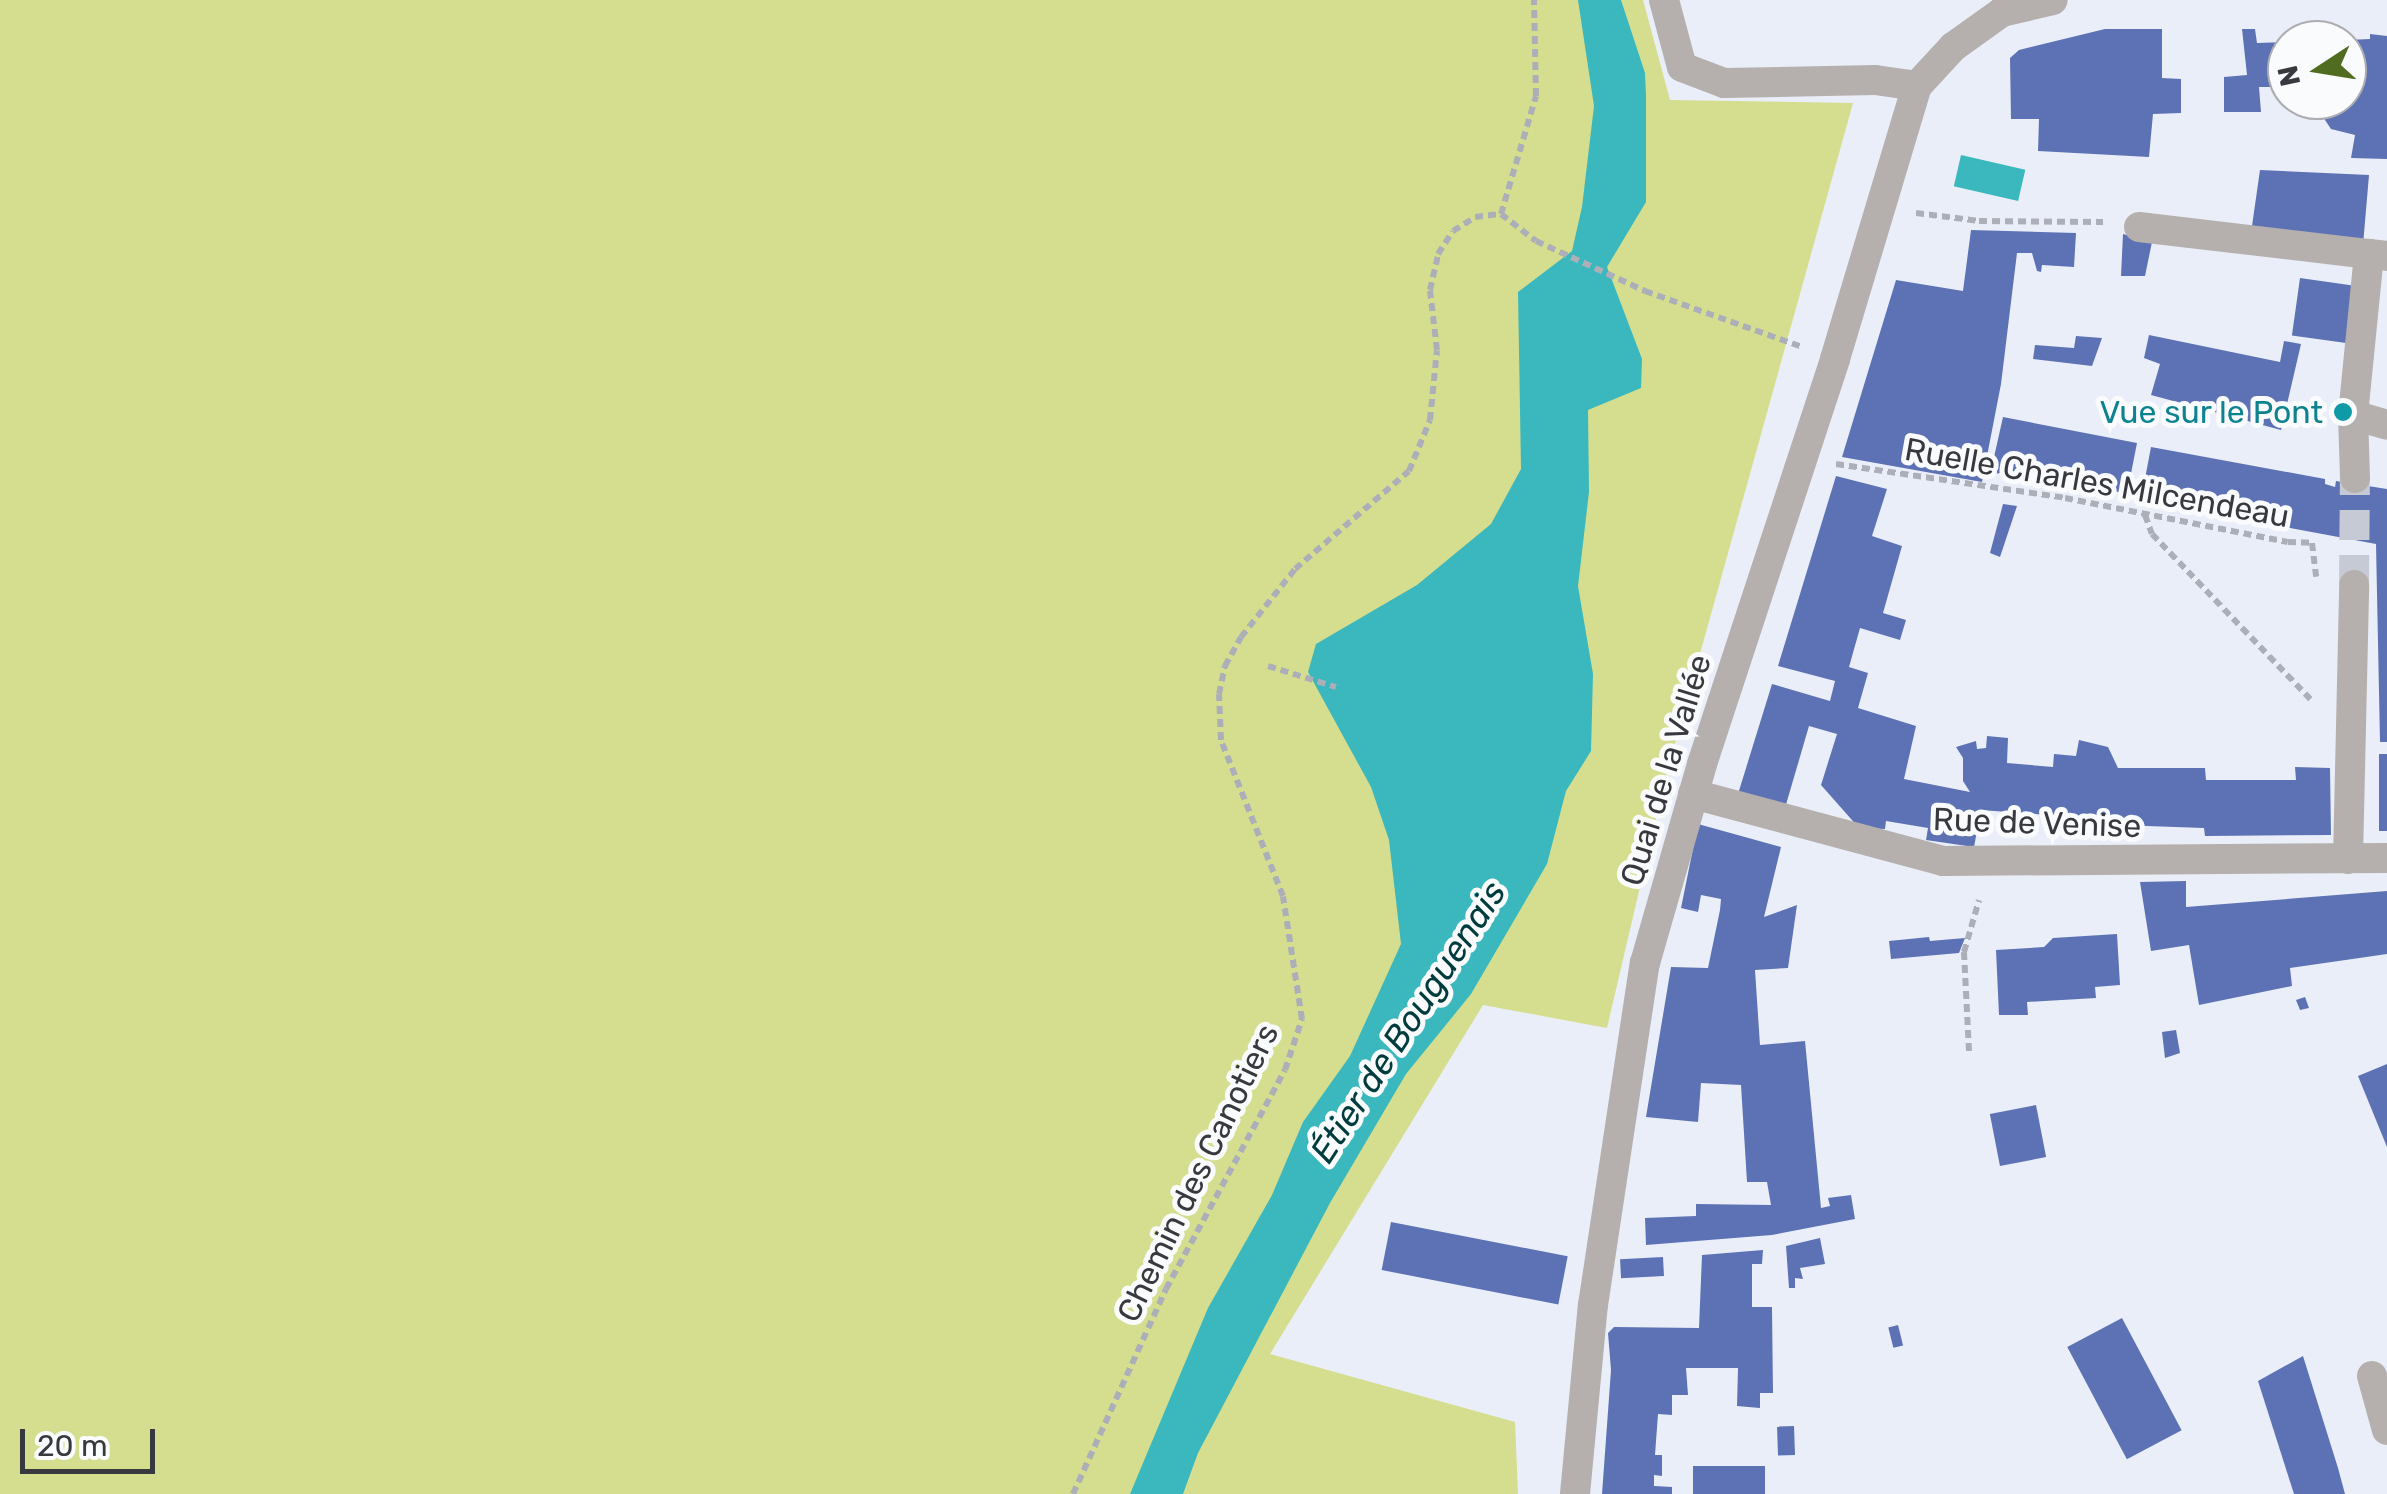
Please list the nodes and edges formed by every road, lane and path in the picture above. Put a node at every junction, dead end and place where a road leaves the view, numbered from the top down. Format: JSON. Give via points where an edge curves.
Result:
{"nodes":[{"id":1,"x":1534,"y":0,"type":"edge"},
{"id":2,"x":1664,"y":0,"type":"edge"},
{"id":3,"x":2053,"y":0,"type":"edge"},
{"id":4,"x":1917,"y":86,"type":"junction"},
{"id":5,"x":1882,"y":202,"type":"junction"},
{"id":6,"x":1501,"y":214,"type":"junction"},
{"id":7,"x":2139,"y":227,"type":"joint"},
{"id":8,"x":2378,"y":255,"type":"edge"},
{"id":9,"x":1836,"y":359,"type":"junction"},
{"id":10,"x":2352,"y":415,"type":"junction"},
{"id":11,"x":2387,"y":425,"type":"edge"},
{"id":12,"x":1800,"y":458,"type":"junction"},
{"id":13,"x":2355,"y":478,"type":"tunnel mouth"},
{"id":14,"x":2144,"y":514,"type":"junction"},
{"id":15,"x":2354,"y":585,"type":"joint"},
{"id":16,"x":1268,"y":666,"type":"dead end"},
{"id":17,"x":1336,"y":687,"type":"dead end"},
{"id":18,"x":2350,"y":719,"type":"junction"},
{"id":19,"x":1693,"y":794,"type":"junction"},
{"id":20,"x":2387,"y":858,"type":"edge"},
{"id":21,"x":2348,"y":859,"type":"junction"},
{"id":22,"x":1984,"y":895,"type":"dead end"},
{"id":23,"x":1969,"y":1052,"type":"dead end"},
{"id":24,"x":2372,"y":1376,"type":"dead end"},
{"id":25,"x":2387,"y":1430,"type":"edge"},
{"id":26,"x":1073,"y":1494,"type":"edge"},
{"id":27,"x":1575,"y":1494,"type":"edge"}],
"edges":[{"from":1,"to":6,"type":"path","via":[[1536,96]]},
{"from":2,"to":4,"type":"street","via":[[1682,67],[1724,83],[1875,80]]},
{"from":3,"to":4,"type":"street","via":[[2002,12],[1953,47]]},
{"from":4,"to":5,"type":"street","name":"Quai de la Vallée"},
{"from":5,"to":7,"type":"path","via":[[1979,221]]},
{"from":5,"to":9,"type":"street","name":"Quai de la Vallée"},
{"from":6,"to":9,"type":"path","via":[[1536,241],[1645,291]]},
{"from":6,"to":26,"type":"path","name":"Chemin des Canotiers","via":[[1476,217],[1453,232],[1438,254],[1430,290],[1437,350],[1430,420],[1409,471],[1295,569],[1225,666],[1221,740],[1283,896],[1302,1019],[1285,1070],[1166,1289]]},
{"from":7,"to":8,"type":"street"},
{"from":8,"to":10,"type":"street"},
{"from":9,"to":12,"type":"street","name":"Quai de la Vallée"},
{"from":10,"to":11,"type":"street"},
{"from":10,"to":13,"type":"street"},
{"from":12,"to":14,"type":"path","name":"Ruelle Charles Milcendeau"},
{"from":12,"to":19,"type":"street","name":"Quai de la Vallée"},
{"from":14,"to":15,"type":"path","name":"Ruelle Charles Milcendeau","via":[[2312,543],[2317,579]]},
{"from":14,"to":18,"type":"path","via":[[2152,534],[2321,710]]},
{"from":15,"to":18,"type":"street"},
{"from":16,"to":17,"type":"path"},
{"from":18,"to":21,"type":"street"},
{"from":19,"to":21,"type":"street","name":"Rue de Venise","via":[[1943,861]]},
{"from":19,"to":27,"type":"street","name":"Quai de la Vallée","via":[[1644,962],[1593,1305]]},
{"from":20,"to":21,"type":"street","name":"Rue de Venise"},
{"from":22,"to":23,"type":"path","via":[[1976,902],[1964,952]]},
{"from":24,"to":25,"type":"street"}]}
